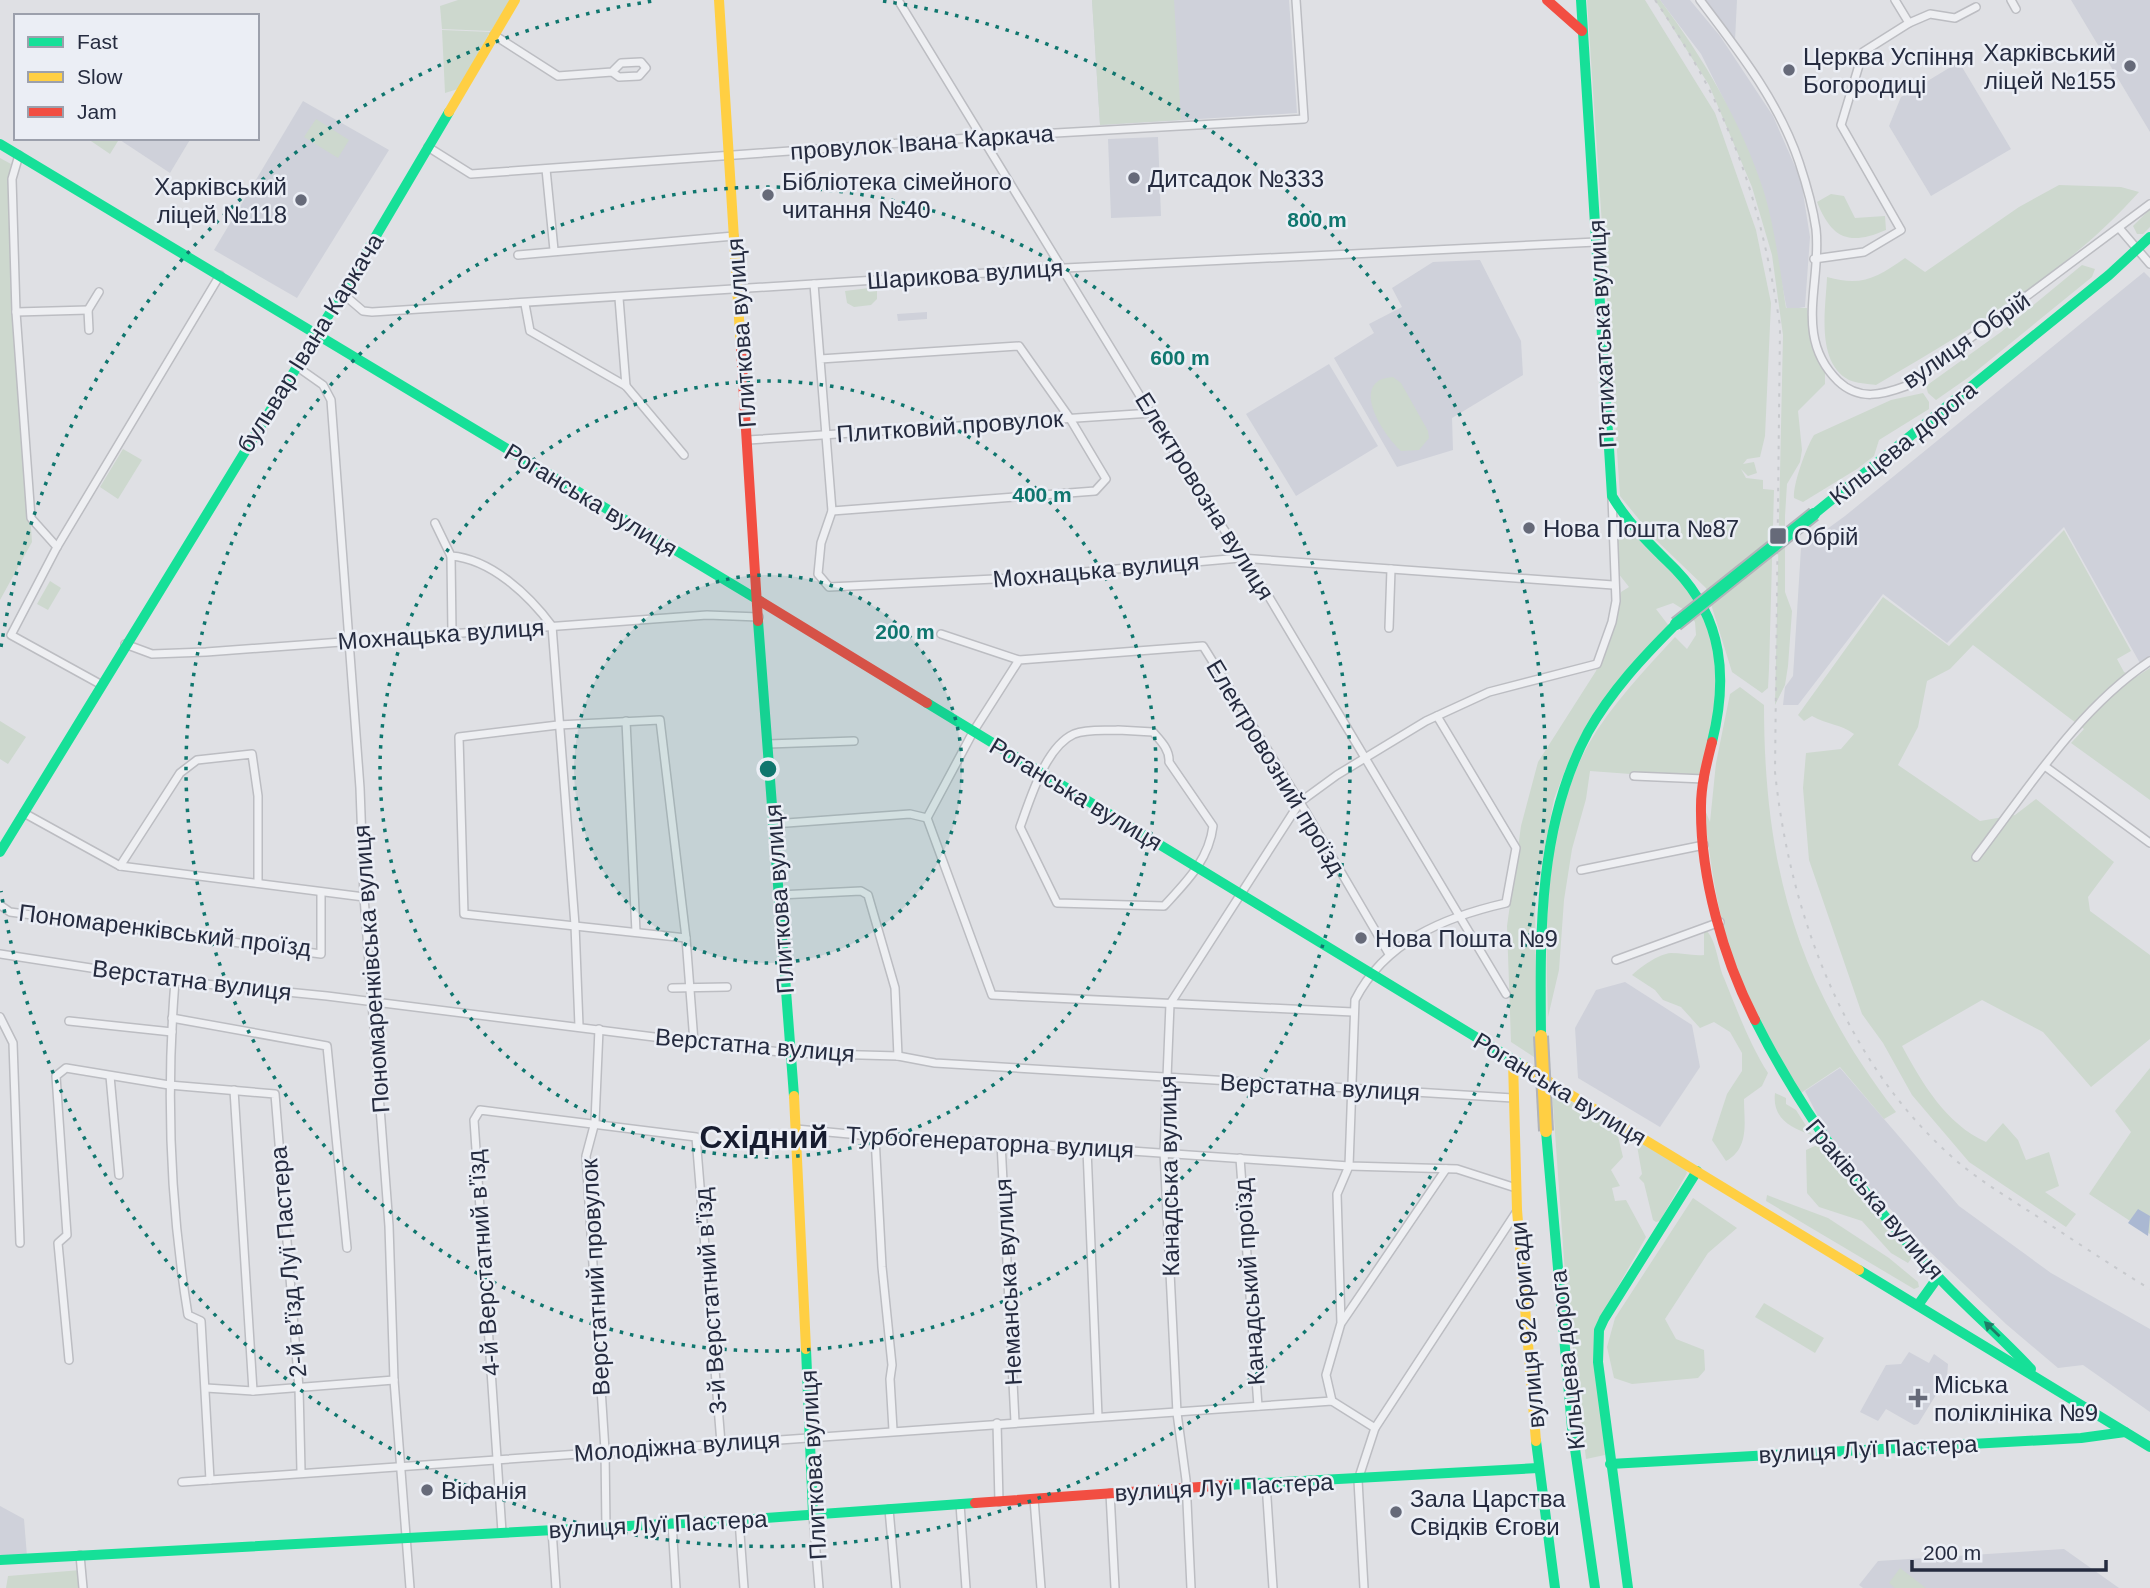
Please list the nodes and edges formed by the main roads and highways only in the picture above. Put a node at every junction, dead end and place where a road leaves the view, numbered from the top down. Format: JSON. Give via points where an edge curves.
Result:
{"nodes":[{"id":1,"x":514,"y":0,"type":"edge"},
{"id":2,"x":719,"y":0,"type":"edge"},
{"id":3,"x":1547,"y":0,"type":"edge"},
{"id":4,"x":1581,"y":0,"type":"edge"},
{"id":5,"x":1582,"y":31,"type":"junction"},
{"id":6,"x":0,"y":144,"type":"edge"},
{"id":7,"x":2150,"y":237,"type":"edge"},
{"id":8,"x":316,"y":332,"type":"junction"},
{"id":9,"x":1612,"y":496,"type":"joint"},
{"id":10,"x":758,"y":601,"type":"junction"},
{"id":11,"x":0,"y":852,"type":"edge"},
{"id":12,"x":1513,"y":1061,"type":"junction"},
{"id":13,"x":1697,"y":1171,"type":"junction"},
{"id":14,"x":1938,"y":1277,"type":"junction"},
{"id":15,"x":1918,"y":1305,"type":"junction"},
{"id":16,"x":2039,"y":1378,"type":"junction"},
{"id":17,"x":2125,"y":1432,"type":"junction"},
{"id":18,"x":2150,"y":1447,"type":"edge"},
{"id":19,"x":1610,"y":1464,"type":"junction"},
{"id":20,"x":1538,"y":1468,"type":"junction"},
{"id":21,"x":813,"y":1514,"type":"junction"},
{"id":22,"x":0,"y":1560,"type":"edge"},
{"id":23,"x":1555,"y":1588,"type":"edge"},
{"id":24,"x":1595,"y":1588,"type":"edge"},
{"id":25,"x":1628,"y":1588,"type":"edge"}],
"edges":[{"from":1,"to":8,"type":"main road","name":"бульвар Івана Каркача"},
{"from":2,"to":10,"type":"main road","name":"Плиткова вулиця"},
{"from":3,"to":5,"type":"main road"},
{"from":4,"to":5,"type":"main road","name":"П’ятихатська вулиця"},
{"from":5,"to":9,"type":"main road","name":"П’ятихатська вулиця"},
{"from":6,"to":8,"type":"main road","name":"Роганська вулиця"},
{"from":7,"to":24,"type":"main road","name":"Кільцева дорога","bridge":true,"via":[[1676,624],[1609,700],[1581,746],[1564,787],[1550,833],[1541,898],[1541,1036],[1573,1428]]},
{"from":8,"to":10,"type":"main road","name":"Роганська вулиця"},
{"from":8,"to":11,"type":"main road","name":"бульвар Івана Каркача"},
{"from":9,"to":14,"type":"main road","name":"Граківська вулиця","via":[[1627,521],[1692,587],[1723,659],[1724,688],[1701,804],[1704,845],[1720,922],[1764,1045],[1832,1155]]},
{"from":10,"to":12,"type":"main road","name":"Роганська вулиця"},
{"from":10,"to":21,"type":"main road","name":"Плиткова вулиця","via":[[796,1129]]},
{"from":12,"to":13,"type":"main road","name":"Роганська вулиця"},
{"from":12,"to":20,"type":"main road","name":"вулиця 92 бригади","via":[[1517,1210]]},
{"from":13,"to":15,"type":"main road","name":"Роганська вулиця"},
{"from":13,"to":19,"type":"main road","via":[[1599,1330],[1598,1362]]},
{"from":14,"to":15,"type":"main road"},
{"from":16,"to":14,"type":"main road","name":"Граківська вулиця","one_way":true},
{"from":15,"to":16,"type":"main road","name":"Роганська вулиця"},
{"from":16,"to":17,"type":"main road","name":"Роганська вулиця"},
{"from":17,"to":18,"type":"main road","name":"Роганська вулиця"},
{"from":17,"to":19,"type":"main road","name":"вулиця Луї Пастера"},
{"from":19,"to":25,"type":"main road"},
{"from":20,"to":21,"type":"main road","name":"вулиця Луї Пастера"},
{"from":20,"to":23,"type":"main road","name":"вулиця 92 бригади"},
{"from":21,"to":22,"type":"main road","name":"вулиця Луї Пастера"}]}
